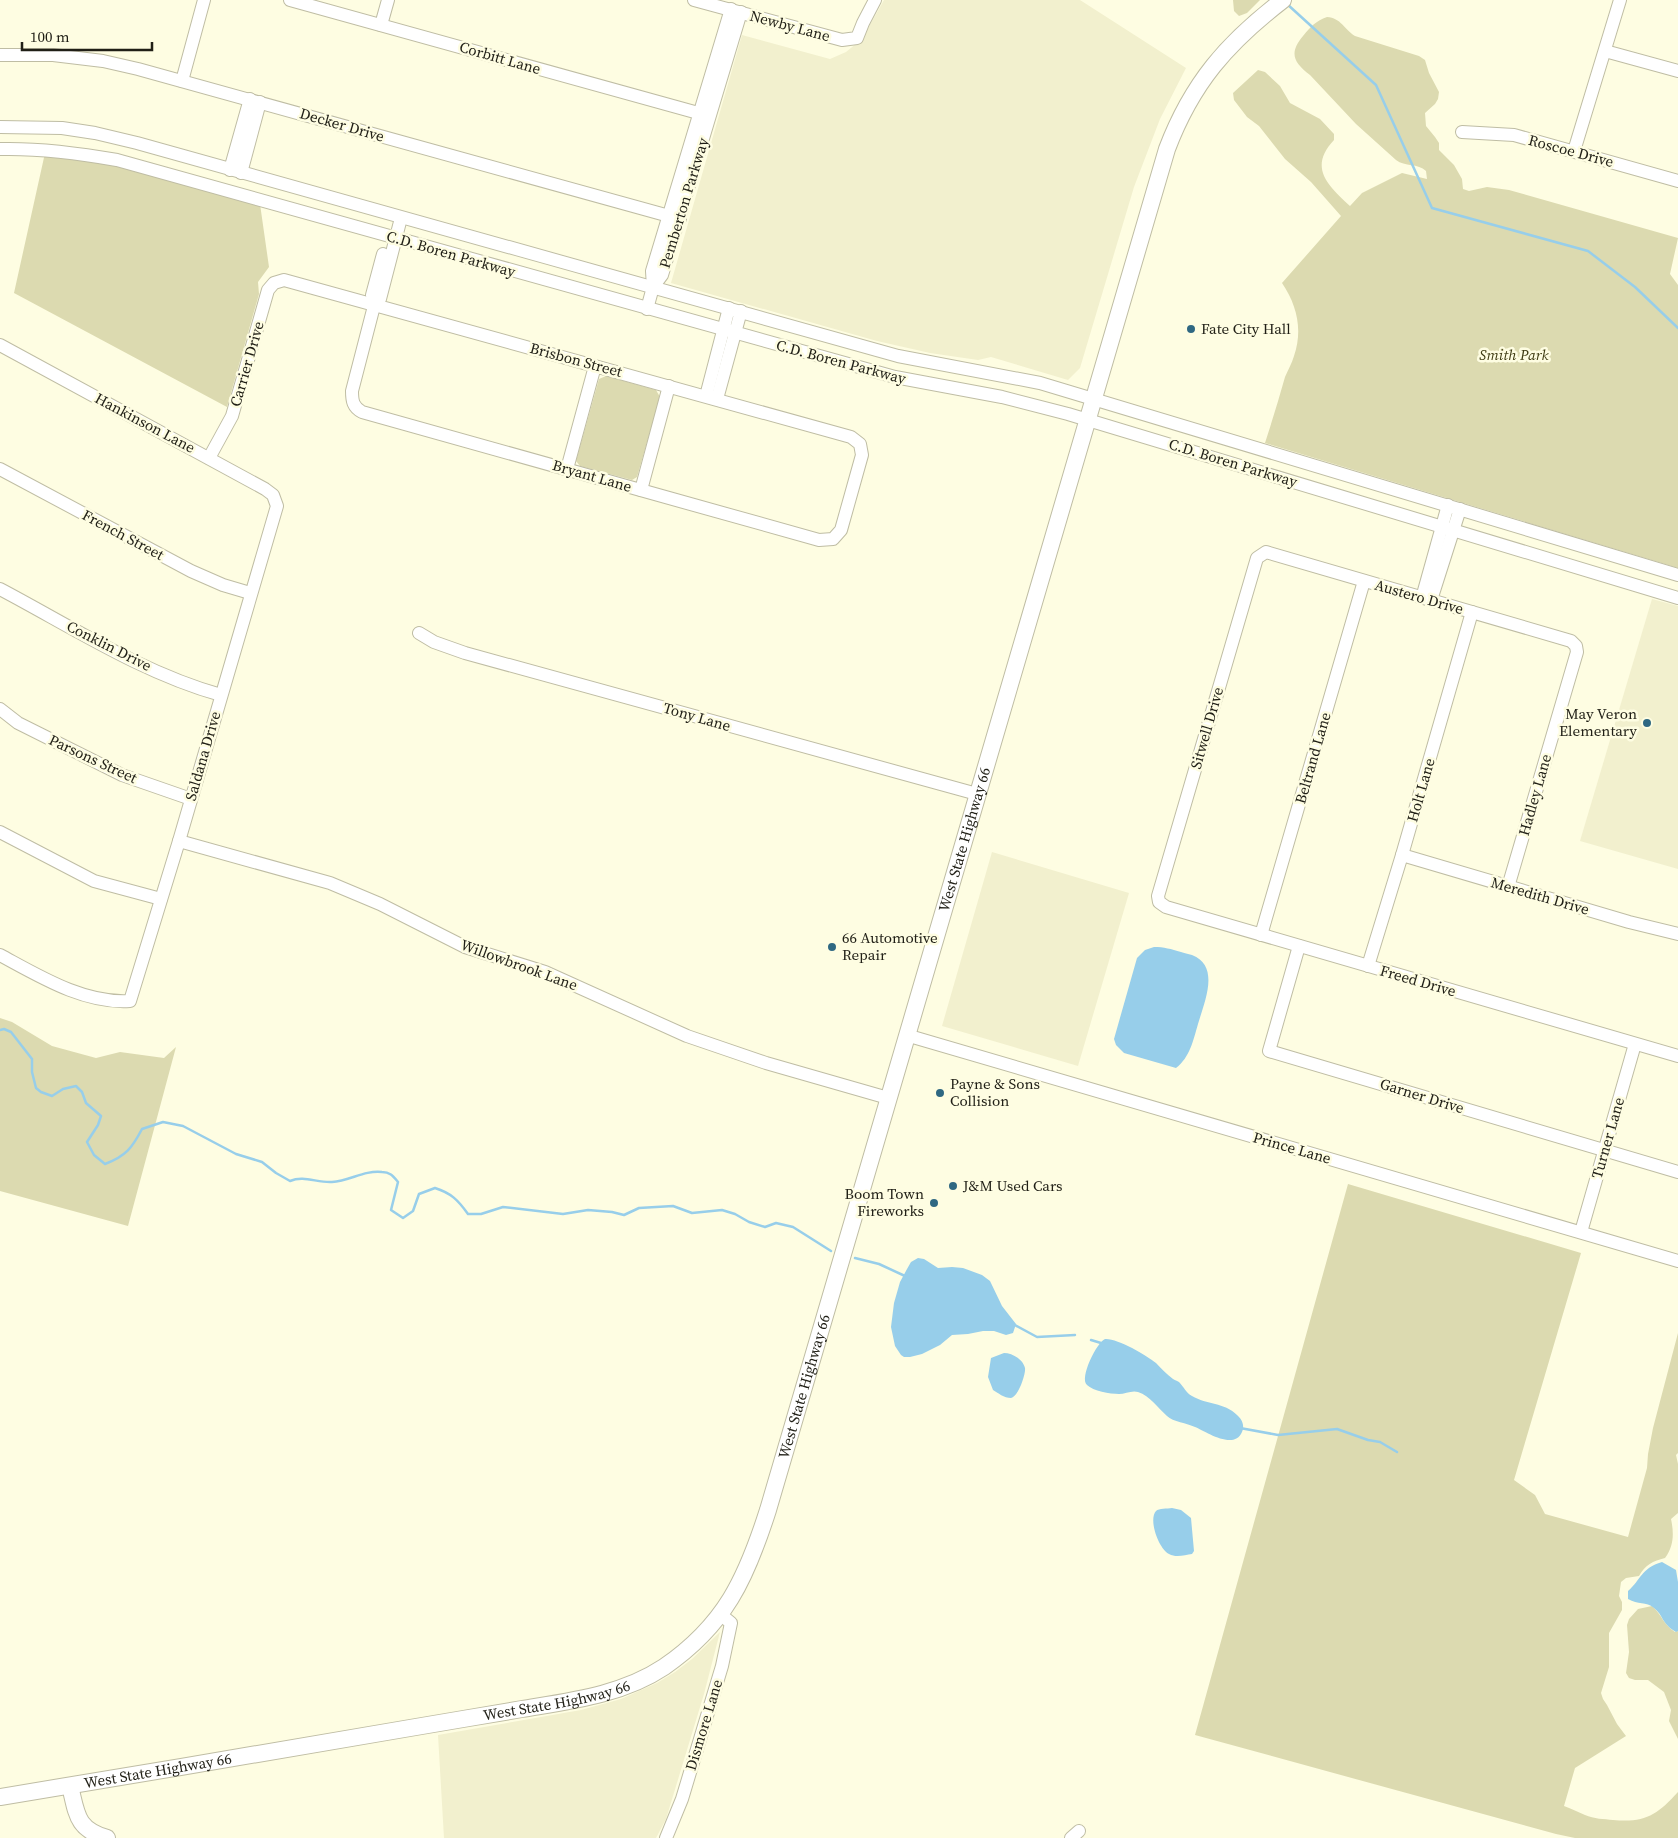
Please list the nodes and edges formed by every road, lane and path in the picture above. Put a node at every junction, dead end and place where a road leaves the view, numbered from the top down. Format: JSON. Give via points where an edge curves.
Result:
{"nodes":[{"id":1,"x":204,"y":0,"type":"edge"},
{"id":2,"x":290,"y":0,"type":"edge"},
{"id":3,"x":388,"y":0,"type":"edge"},
{"id":4,"x":694,"y":0,"type":"edge"},
{"id":5,"x":875,"y":0,"type":"edge"},
{"id":6,"x":1620,"y":0,"type":"edge"},
{"id":7,"x":1280,"y":2,"type":"edge"},
{"id":8,"x":736,"y":11,"type":"junction"},
{"id":9,"x":381,"y":25,"type":"junction"},
{"id":10,"x":1605,"y":51,"type":"junction"},
{"id":11,"x":0,"y":55,"type":"edge"},
{"id":12,"x":1678,"y":70,"type":"edge"},
{"id":13,"x":182,"y":81,"type":"junction"},
{"id":14,"x":255,"y":101,"type":"junction"},
{"id":15,"x":704,"y":115,"type":"junction"},
{"id":16,"x":0,"y":127,"type":"edge"},
{"id":17,"x":1462,"y":132,"type":"dead end"},
{"id":18,"x":0,"y":148,"type":"edge"},
{"id":19,"x":1574,"y":152,"type":"junction"},
{"id":20,"x":236,"y":171,"type":"junction"},
{"id":21,"x":1678,"y":180,"type":"edge"},
{"id":22,"x":397,"y":217,"type":"junction"},
{"id":23,"x":674,"y":218,"type":"junction"},
{"id":24,"x":392,"y":238,"type":"junction"},
{"id":25,"x":289,"y":281,"type":"joint"},
{"id":26,"x":653,"y":287,"type":"junction"},
{"id":27,"x":374,"y":306,"type":"junction"},
{"id":28,"x":647,"y":309,"type":"junction"},
{"id":29,"x":735,"y":309,"type":"junction"},
{"id":30,"x":728,"y":332,"type":"junction"},
{"id":31,"x":0,"y":345,"type":"edge"},
{"id":32,"x":595,"y":366,"type":"junction"},
{"id":33,"x":669,"y":386,"type":"junction"},
{"id":34,"x":712,"y":397,"type":"junction"},
{"id":35,"x":1093,"y":399,"type":"junction"},
{"id":36,"x":1087,"y":420,"type":"junction"},
{"id":37,"x":1227,"y":438,"type":"junction"},
{"id":38,"x":209,"y":458,"type":"junction"},
{"id":39,"x":1220,"y":459,"type":"junction"},
{"id":40,"x":0,"y":469,"type":"edge"},
{"id":41,"x":567,"y":469,"type":"junction"},
{"id":42,"x":641,"y":490,"type":"junction"},
{"id":43,"x":1454,"y":507,"type":"junction"},
{"id":44,"x":276,"y":511,"type":"joint"},
{"id":45,"x":1448,"y":528,"type":"junction"},
{"id":46,"x":833,"y":539,"type":"joint"},
{"id":47,"x":1261,"y":554,"type":"joint"},
{"id":48,"x":1678,"y":575,"type":"edge"},
{"id":49,"x":1364,"y":581,"type":"junction"},
{"id":50,"x":250,"y":593,"type":"junction"},
{"id":51,"x":1676,"y":593,"type":"edge"},
{"id":52,"x":2,"y":594,"type":"edge"},
{"id":53,"x":1426,"y":599,"type":"junction"},
{"id":54,"x":1472,"y":612,"type":"junction"},
{"id":55,"x":419,"y":633,"type":"dead end"},
{"id":56,"x":1576,"y":646,"type":"joint"},
{"id":57,"x":221,"y":695,"type":"junction"},
{"id":58,"x":0,"y":709,"type":"edge"},
{"id":59,"x":977,"y":794,"type":"junction"},
{"id":60,"x":191,"y":798,"type":"junction"},
{"id":61,"x":0,"y":832,"type":"edge"},
{"id":62,"x":179,"y":841,"type":"junction"},
{"id":63,"x":1402,"y":855,"type":"junction"},
{"id":64,"x":1508,"y":887,"type":"junction"},
{"id":65,"x":161,"y":899,"type":"junction"},
{"id":66,"x":1159,"y":902,"type":"joint"},
{"id":67,"x":1678,"y":934,"type":"edge"},
{"id":68,"x":1261,"y":935,"type":"junction"},
{"id":69,"x":1299,"y":946,"type":"junction"},
{"id":70,"x":0,"y":955,"type":"edge"},
{"id":71,"x":1368,"y":966,"type":"junction"},
{"id":72,"x":906,"y":1035,"type":"junction"},
{"id":73,"x":1635,"y":1044,"type":"junction"},
{"id":74,"x":1678,"y":1056,"type":"edge"},
{"id":75,"x":888,"y":1098,"type":"junction"},
{"id":76,"x":1604,"y":1150,"type":"junction"},
{"id":77,"x":1678,"y":1172,"type":"edge"},
{"id":78,"x":1581,"y":1232,"type":"junction"},
{"id":79,"x":1678,"y":1261,"type":"edge"},
{"id":80,"x":720,"y":1614,"type":"junction"},
{"id":81,"x":70,"y":1786,"type":"junction"},
{"id":82,"x":0,"y":1797,"type":"edge"},
{"id":83,"x":107,"y":1838,"type":"edge"},
{"id":84,"x":666,"y":1838,"type":"edge"}],
"edges":[{"from":1,"to":13,"type":"street"},
{"from":2,"to":9,"type":"street","name":"Corbitt Lane"},
{"from":3,"to":9,"type":"street"},
{"from":4,"to":8,"type":"street","name":"Newby Lane"},
{"from":5,"to":8,"type":"street","name":"Newby Lane","via":[[857,38],[842,40]]},
{"from":6,"to":10,"type":"street"},
{"from":7,"to":35,"type":"main road","name":"West State Highway 66","via":[[1230,46],[1184,109],[1162,163]]},
{"from":8,"to":15,"type":"street","name":"Pemberton Parkway"},
{"from":9,"to":15,"type":"street","name":"Corbitt Lane"},
{"from":10,"to":12,"type":"street"},
{"from":10,"to":19,"type":"street"},
{"from":11,"to":13,"type":"street","name":"Decker Drive","via":[[53,55],[103,61]]},
{"from":13,"to":14,"type":"street","name":"Decker Drive"},
{"from":14,"to":20,"type":"street"},
{"from":14,"to":23,"type":"street","name":"Decker Drive"},
{"from":15,"to":23,"type":"street","name":"Pemberton Parkway"},
{"from":16,"to":20,"type":"street","name":"C.D. Boren Parkway","via":[[62,128],[95,133]]},
{"from":17,"to":19,"type":"street","name":"Roscoe Drive","via":[[1514,135]]},
{"from":18,"to":24,"type":"street","name":"C.D. Boren Parkway","via":[[74,152],[117,160]]},
{"from":19,"to":21,"type":"street","name":"Roscoe Drive"},
{"from":20,"to":22,"type":"street","name":"C.D. Boren Parkway"},
{"from":22,"to":24,"type":"street"},
{"from":22,"to":26,"type":"street","name":"C.D. Boren Parkway"},
{"from":23,"to":26,"type":"street","name":"Pemberton Parkway","via":[[652,271]]},
{"from":24,"to":27,"type":"street","via":[[380,299]]},
{"from":24,"to":28,"type":"street","name":"C.D. Boren Parkway"},
{"from":25,"to":27,"type":"street","name":"Brisbon Street"},
{"from":25,"to":38,"type":"street","name":"Carrier Drive","via":[[274,282],[268,290],[232,416]]},
{"from":26,"to":28,"type":"street","name":"Pemberton Parkway"},
{"from":26,"to":29,"type":"street","name":"C.D. Boren Parkway"},
{"from":27,"to":32,"type":"street","name":"Brisbon Street"},
{"from":27,"to":41,"type":"street","name":"Bryant Lane","via":[[352,391],[354,405],[362,412]]},
{"from":28,"to":30,"type":"street","name":"C.D. Boren Parkway"},
{"from":29,"to":30,"type":"street"},
{"from":29,"to":35,"type":"street","name":"C.D. Boren Parkway","via":[[898,356],[1040,383]]},
{"from":30,"to":34,"type":"street"},
{"from":30,"to":36,"type":"street","name":"C.D. Boren Parkway","via":[[895,377],[1002,397]]},
{"from":31,"to":38,"type":"street","name":"Hankinson Lane"},
{"from":32,"to":33,"type":"street","name":"Brisbon Street"},
{"from":32,"to":41,"type":"street"},
{"from":33,"to":34,"type":"street","name":"Brisbon Street"},
{"from":33,"to":42,"type":"street"},
{"from":34,"to":46,"type":"street","name":"Brisbon Street","via":[[851,437],[860,444],[862,455],[841,530]]},
{"from":35,"to":36,"type":"main road","name":"West State Highway 66"},
{"from":35,"to":37,"type":"street","name":"C.D. Boren Parkway"},
{"from":36,"to":39,"type":"street","name":"C.D. Boren Parkway"},
{"from":36,"to":59,"type":"main road","name":"West State Highway 66"},
{"from":37,"to":39,"type":"street"},
{"from":37,"to":43,"type":"street","name":"C.D. Boren Parkway"},
{"from":38,"to":44,"type":"street","name":"Hankinson Lane","via":[[270,492],[276,500]]},
{"from":39,"to":45,"type":"street","name":"C.D. Boren Parkway"},
{"from":40,"to":50,"type":"street","name":"French Street","via":[[191,572]]},
{"from":41,"to":42,"type":"street","name":"Bryant Lane"},
{"from":42,"to":46,"type":"street","name":"Bryant Lane","via":[[819,540]]},
{"from":43,"to":45,"type":"street"},
{"from":43,"to":48,"type":"street","name":"C.D. Boren Parkway"},
{"from":44,"to":50,"type":"street","name":"Saldana Drive"},
{"from":45,"to":51,"type":"street","name":"C.D. Boren Parkway"},
{"from":45,"to":53,"type":"street"},
{"from":47,"to":49,"type":"street","name":"Austero Drive","via":[[1266,552]]},
{"from":47,"to":66,"type":"street","name":"Sitwell Drive","via":[[1257,558],[1158,896]]},
{"from":49,"to":53,"type":"street","name":"Austero Drive"},
{"from":49,"to":68,"type":"street","name":"Beltrand Lane"},
{"from":50,"to":57,"type":"street","name":"Saldana Drive"},
{"from":52,"to":57,"type":"street","name":"Conklin Drive","via":[[120,655],[189,686]]},
{"from":53,"to":54,"type":"street","name":"Austero Drive"},
{"from":54,"to":56,"type":"street","name":"Austero Drive","via":[[1571,641]]},
{"from":54,"to":63,"type":"street","name":"Holt Lane"},
{"from":55,"to":59,"type":"street","name":"Tony Lane","via":[[434,642],[473,655]]},
{"from":56,"to":64,"type":"street","name":"Hadley Lane","via":[[1577,652]]},
{"from":57,"to":60,"type":"street","name":"Saldana Drive"},
{"from":58,"to":60,"type":"street","name":"Parsons Street","via":[[18,723],[122,775]]},
{"from":59,"to":72,"type":"main road","name":"West State Highway 66"},
{"from":60,"to":62,"type":"street","name":"Saldana Drive"},
{"from":61,"to":65,"type":"street","via":[[94,881]]},
{"from":62,"to":65,"type":"street","name":"Saldana Drive"},
{"from":62,"to":75,"type":"street","name":"Willowbrook Lane","via":[[330,883],[389,908],[465,947],[545,972],[687,1036],[766,1063]]},
{"from":63,"to":64,"type":"street","name":"Meredith Drive"},
{"from":63,"to":71,"type":"street","name":"Holt Lane"},
{"from":64,"to":67,"type":"street","name":"Meredith Drive"},
{"from":65,"to":70,"type":"street","name":"Saldana Drive","via":[[130,1001],[114,1002],[68,989]]},
{"from":66,"to":68,"type":"street","name":"Freed Drive","via":[[1166,907]]},
{"from":68,"to":69,"type":"street","name":"Freed Drive"},
{"from":69,"to":71,"type":"street","name":"Freed Drive"},
{"from":69,"to":76,"type":"street","name":"Garner Drive","via":[[1270,1051]]},
{"from":71,"to":73,"type":"street","name":"Freed Drive"},
{"from":72,"to":75,"type":"main road","name":"West State Highway 66"},
{"from":72,"to":78,"type":"street","name":"Prince Lane"},
{"from":73,"to":74,"type":"street","name":"Freed Drive"},
{"from":73,"to":76,"type":"street","name":"Turner Lane"},
{"from":75,"to":80,"type":"main road","name":"West State Highway 66","via":[[760,1533],[738,1588]]},
{"from":76,"to":77,"type":"street","name":"Garner Drive"},
{"from":76,"to":78,"type":"street","name":"Turner Lane"},
{"from":78,"to":79,"type":"street","name":"Prince Lane"},
{"from":80,"to":81,"type":"main road","name":"West State Highway 66","via":[[699,1638],[663,1667],[638,1681],[605,1692]]},
{"from":80,"to":84,"type":"street","name":"Dismore Lane","via":[[731,1623],[722,1666],[682,1799]]},
{"from":81,"to":82,"type":"main road","name":"West State Highway 66"},
{"from":81,"to":83,"type":"main road","via":[[78,1819],[86,1828]]}]}
